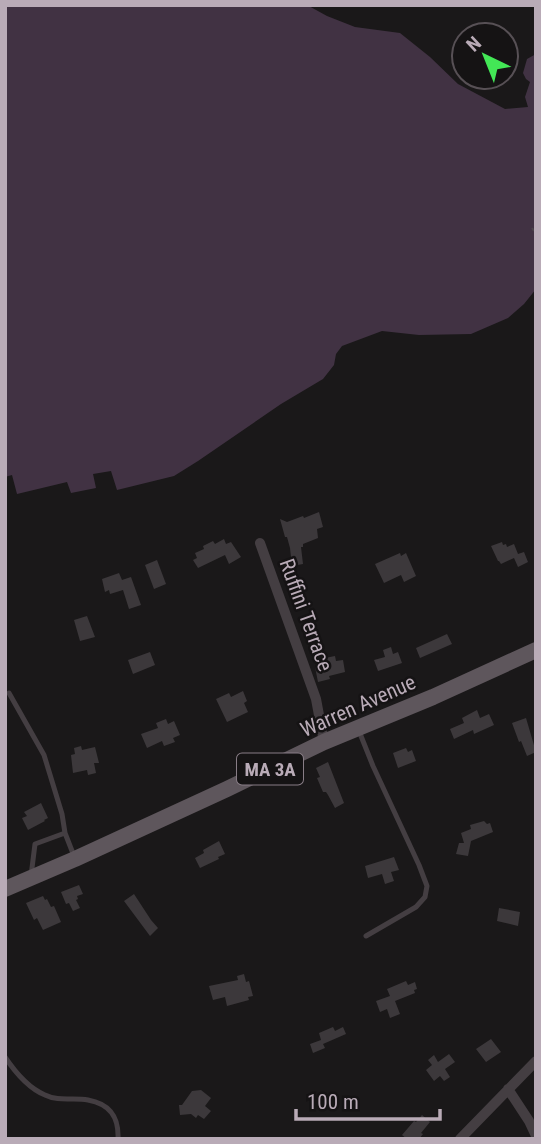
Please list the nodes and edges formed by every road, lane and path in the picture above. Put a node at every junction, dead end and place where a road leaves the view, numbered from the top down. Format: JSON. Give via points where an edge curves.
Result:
{"nodes":[{"id":1,"x":531,"y":228,"type":"dead end"},
{"id":2,"x":536,"y":234,"type":"edge"},
{"id":3,"x":260,"y":543,"type":"dead end"},
{"id":4,"x":536,"y":650,"type":"edge"},
{"id":5,"x":9,"y":693,"type":"dead end"},
{"id":6,"x":358,"y":728,"type":"junction"},
{"id":7,"x":324,"y":742,"type":"junction"},
{"id":8,"x":65,"y":833,"type":"junction"},
{"id":9,"x":75,"y":859,"type":"junction"},
{"id":10,"x":30,"y":878,"type":"junction"},
{"id":11,"x":5,"y":889,"type":"edge"},
{"id":12,"x":366,"y":936,"type":"dead end"},
{"id":13,"x":5,"y":1057,"type":"edge"},
{"id":14,"x":536,"y":1060,"type":"edge"},
{"id":15,"x":509,"y":1089,"type":"junction"},
{"id":16,"x":536,"y":1136,"type":"edge"},
{"id":17,"x":118,"y":1139,"type":"edge"},
{"id":18,"x":460,"y":1139,"type":"edge"}],
"edges":[{"from":1,"to":2,"type":"path"},
{"from":3,"to":7,"type":"street","name":"Ruffini Terrace","via":[[316,699]]},
{"from":4,"to":6,"type":"main road","name":"Warren Avenue","number":"MA 3A"},
{"from":5,"to":8,"type":"lane","via":[[44,754]]},
{"from":6,"to":7,"type":"main road","name":"Warren Avenue","number":"MA 3A"},
{"from":6,"to":12,"type":"lane","via":[[427,886],[416,907]]},
{"from":7,"to":9,"type":"main road","name":"Warren Avenue","number":"MA 3A"},
{"from":8,"to":9,"type":"lane"},
{"from":8,"to":10,"type":"lane","via":[[35,844]]},
{"from":9,"to":10,"type":"main road","name":"Warren Avenue","number":"MA 3A"},
{"from":10,"to":11,"type":"main road","name":"Warren Avenue","number":"MA 3A"},
{"from":13,"to":17,"type":"lane","via":[[23,1080],[45,1096],[89,1100],[111,1111],[118,1123]]},
{"from":14,"to":15,"type":"street"},
{"from":15,"to":16,"type":"street"},
{"from":15,"to":18,"type":"street"}]}
